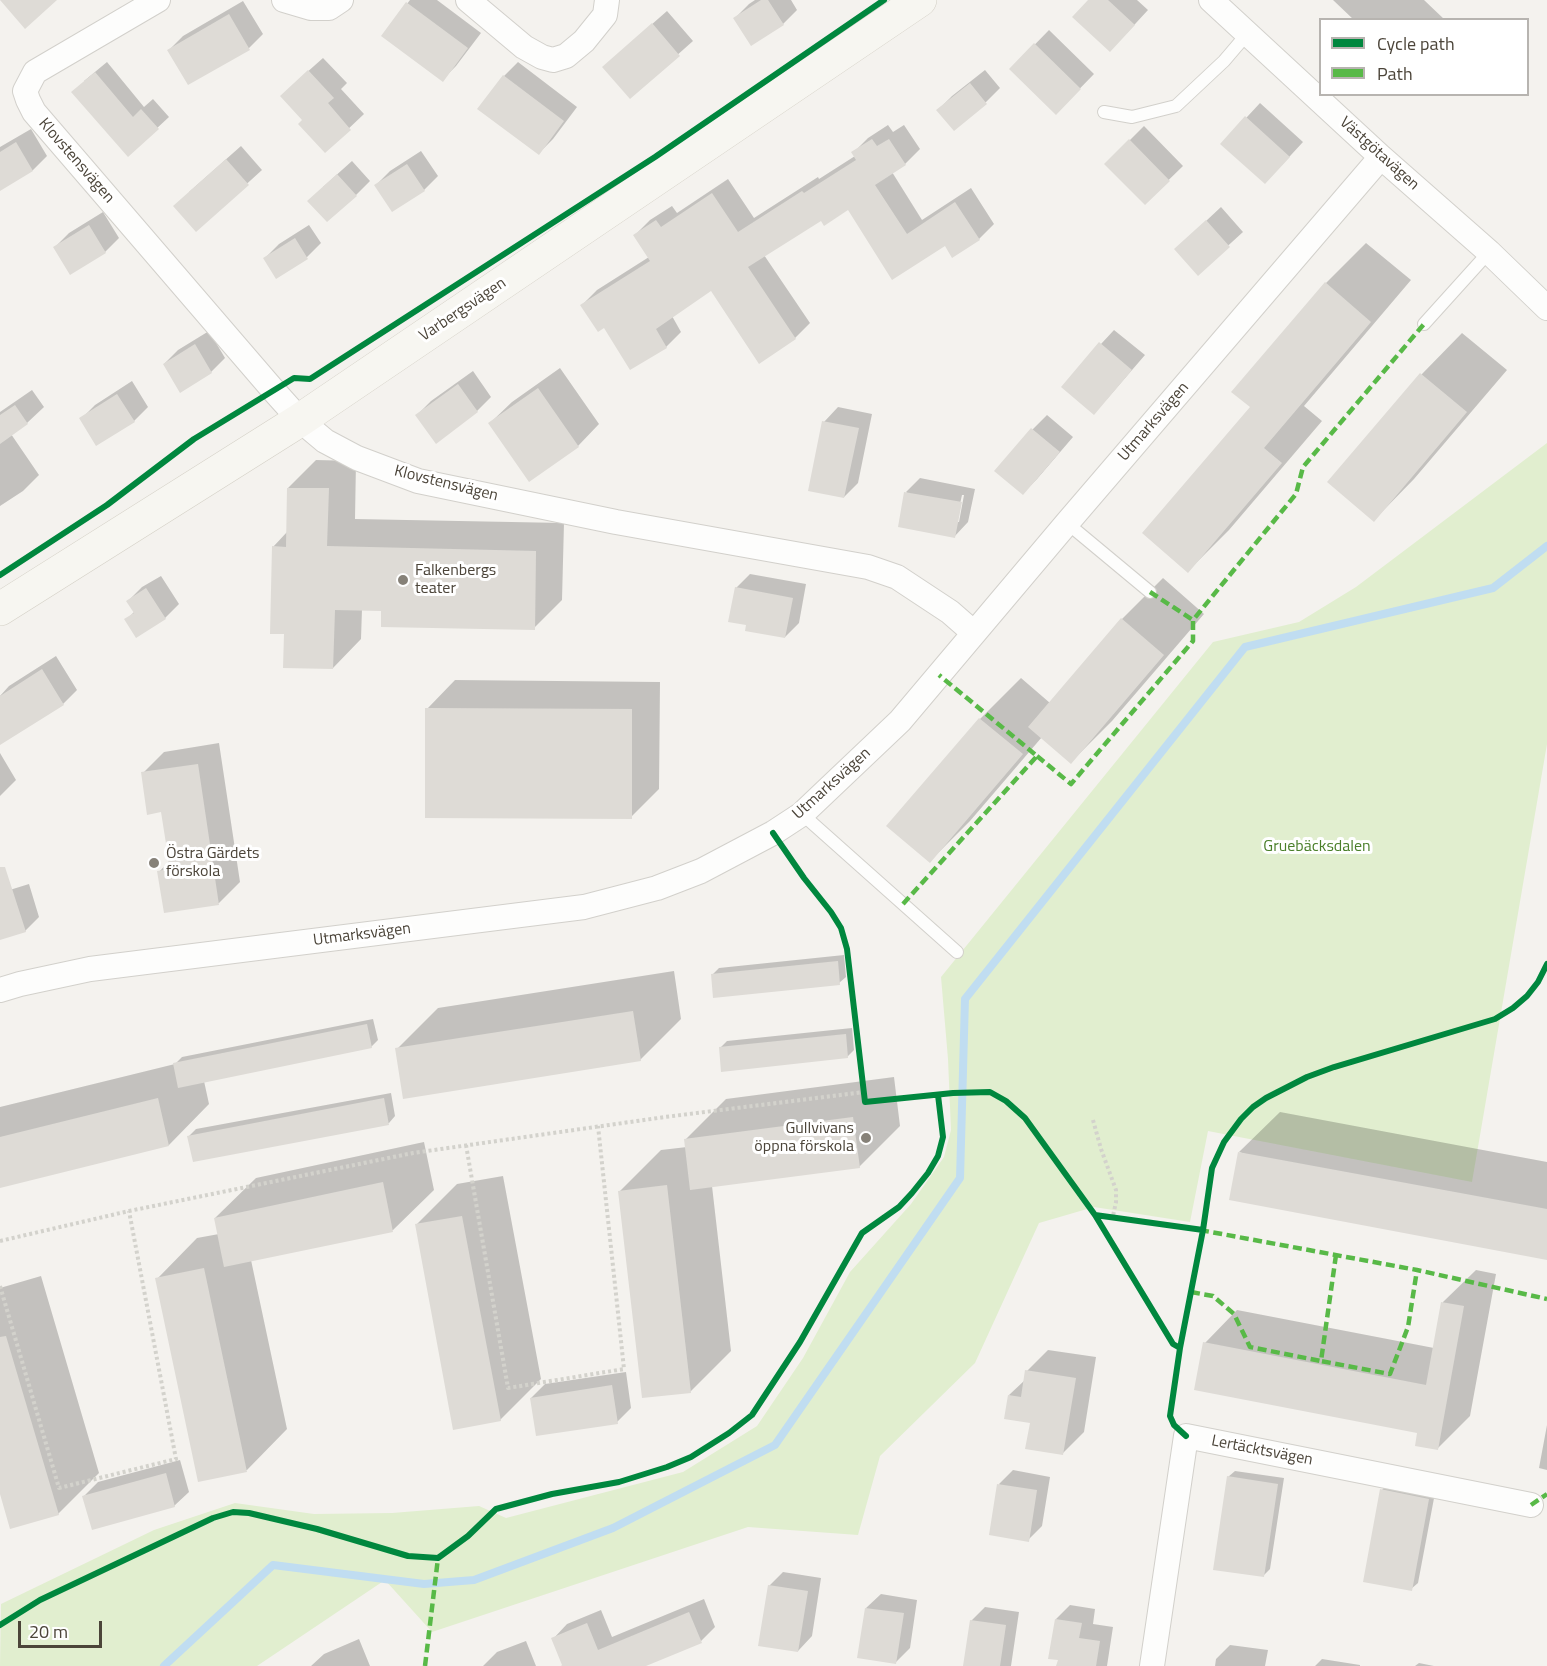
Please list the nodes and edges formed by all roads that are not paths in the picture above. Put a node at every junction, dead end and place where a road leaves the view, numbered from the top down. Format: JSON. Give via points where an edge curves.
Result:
{"nodes":[{"id":1,"x":158,"y":0,"type":"edge"},
{"id":2,"x":284,"y":0,"type":"edge"},
{"id":3,"x":341,"y":0,"type":"edge"},
{"id":4,"x":468,"y":0,"type":"edge"},
{"id":5,"x":607,"y":0,"type":"edge"},
{"id":6,"x":920,"y":0,"type":"edge"},
{"id":7,"x":1211,"y":0,"type":"edge"},
{"id":8,"x":1246,"y":34,"type":"junction"},
{"id":9,"x":1104,"y":112,"type":"dead end"},
{"id":10,"x":1381,"y":157,"type":"junction"},
{"id":11,"x":1489,"y":252,"type":"junction"},
{"id":12,"x":1547,"y":308,"type":"edge"},
{"id":13,"x":1424,"y":324,"type":"dead end"},
{"id":14,"x":300,"y":420,"type":"junction"},
{"id":15,"x":1067,"y":523,"type":"junction"},
{"id":16,"x":1150,"y":592,"type":"dead end"},
{"id":17,"x":0,"y":609,"type":"edge"},
{"id":18,"x":974,"y":633,"type":"junction"},
{"id":19,"x":802,"y":814,"type":"junction"},
{"id":20,"x":957,"y":952,"type":"dead end"},
{"id":21,"x":0,"y":990,"type":"edge"},
{"id":22,"x":1531,"y":1505,"type":"dead end"},
{"id":23,"x":1152,"y":1666,"type":"edge"}],
"edges":[{"from":1,"to":14,"type":"street","name":"Klovstensvägen","via":[[35,72],[26,91],[28,100],[34,112]]},
{"from":2,"to":3,"type":"street","via":[[311,8],[329,8]]},
{"from":4,"to":5,"type":"street","via":[[524,47],[554,60],[566,56],[584,41],[605,15]]},
{"from":6,"to":14,"type":"main road","name":"Varbergsvägen"},
{"from":7,"to":8,"type":"street","name":"Västgötavägen"},
{"from":8,"to":9,"type":"lane","via":[[1224,61],[1176,106],[1131,117]]},
{"from":8,"to":10,"type":"street","name":"Västgötavägen"},
{"from":10,"to":11,"type":"street","name":"Västgötavägen"},
{"from":10,"to":15,"type":"street","name":"Utmarksvägen"},
{"from":11,"to":12,"type":"street","name":"Västgötavägen"},
{"from":11,"to":13,"type":"lane"},
{"from":14,"to":17,"type":"main road","name":"Varbergsvägen"},
{"from":14,"to":18,"type":"street","name":"Klovstensvägen","via":[[325,441],[357,458],[418,481],[616,522],[868,567],[906,582]]},
{"from":15,"to":16,"type":"lane"},
{"from":15,"to":18,"type":"street","name":"Utmarksvägen"},
{"from":18,"to":19,"type":"street","name":"Utmarksvägen","via":[[900,721]]},
{"from":19,"to":20,"type":"lane"},
{"from":19,"to":21,"type":"street","name":"Utmarksvägen","via":[[700,871],[657,888],[584,907],[90,969]]},
{"from":22,"to":23,"type":"street","name":"Lertäcktsvägen","via":[[1186,1436]]}]}
